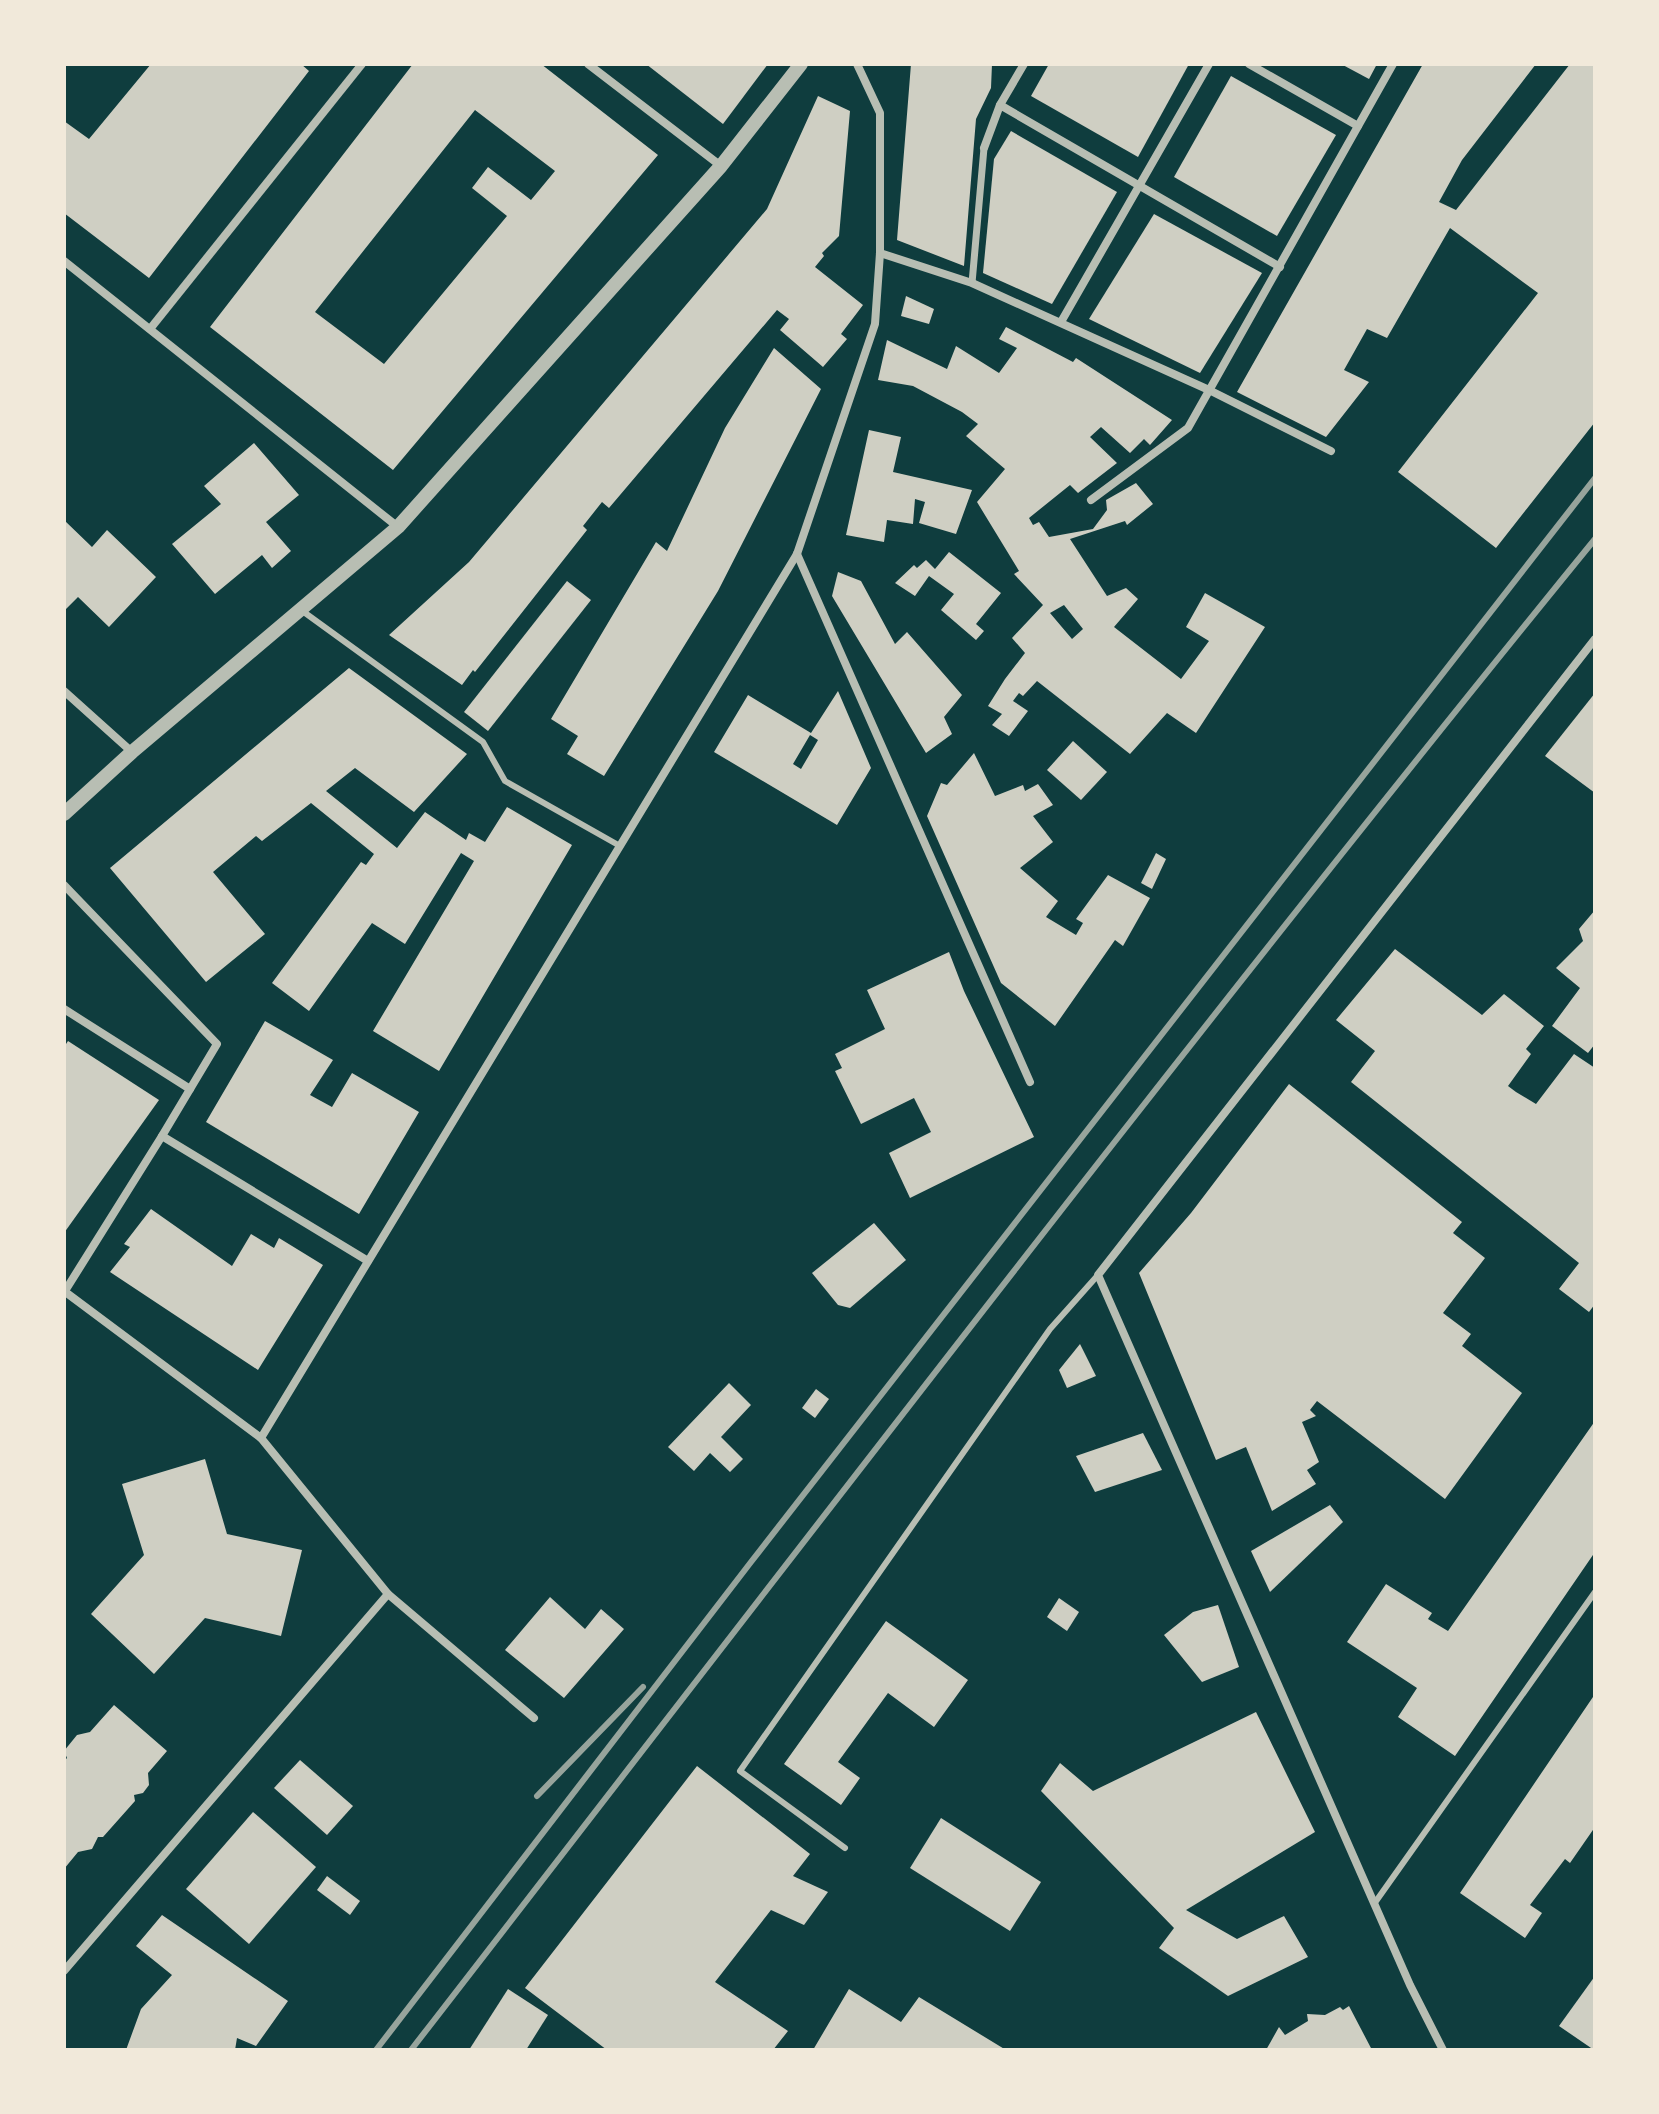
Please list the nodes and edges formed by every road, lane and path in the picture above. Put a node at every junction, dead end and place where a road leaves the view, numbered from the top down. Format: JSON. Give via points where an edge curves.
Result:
{"nodes":[{"id":1,"x":588,"y":64,"type":"edge"},
{"id":2,"x":801,"y":64,"type":"edge"},
{"id":3,"x":857,"y":64,"type":"edge"},
{"id":4,"x":1024,"y":64,"type":"edge"},
{"id":5,"x":1209,"y":64,"type":"edge"},
{"id":6,"x":1249,"y":64,"type":"edge"},
{"id":7,"x":1393,"y":64,"type":"edge"},
{"id":8,"x":357,"y":66,"type":"edge"},
{"id":9,"x":1000,"y":105,"type":"junction"},
{"id":10,"x":1358,"y":126,"type":"junction"},
{"id":11,"x":984,"y":148,"type":"joint"},
{"id":12,"x":721,"y":166,"type":"junction"},
{"id":13,"x":1138,"y":185,"type":"junction"},
{"id":14,"x":880,"y":253,"type":"junction"},
{"id":15,"x":64,"y":261,"type":"edge"},
{"id":16,"x":1280,"y":267,"type":"junction"},
{"id":17,"x":972,"y":283,"type":"junction"},
{"id":18,"x":1061,"y":322,"type":"junction"},
{"id":19,"x":150,"y":329,"type":"junction"},
{"id":20,"x":1209,"y":390,"type":"junction"},
{"id":21,"x":1331,"y":451,"type":"dead end"},
{"id":22,"x":1091,"y":500,"type":"dead end"},
{"id":23,"x":398,"y":527,"type":"junction"},
{"id":24,"x":797,"y":554,"type":"junction"},
{"id":25,"x":301,"y":610,"type":"junction"},
{"id":26,"x":1595,"y":639,"type":"edge"},
{"id":27,"x":64,"y":691,"type":"edge"},
{"id":28,"x":132,"y":752,"type":"junction"},
{"id":29,"x":64,"y":814,"type":"edge"},
{"id":30,"x":620,"y":846,"type":"junction"},
{"id":31,"x":64,"y":885,"type":"edge"},
{"id":32,"x":64,"y":1009,"type":"edge"},
{"id":33,"x":1030,"y":1082,"type":"dead end"},
{"id":34,"x":190,"y":1089,"type":"junction"},
{"id":35,"x":162,"y":1136,"type":"junction"},
{"id":36,"x":368,"y":1261,"type":"junction"},
{"id":37,"x":1098,"y":1275,"type":"junction"},
{"id":38,"x":64,"y":1291,"type":"edge"},
{"id":39,"x":261,"y":1438,"type":"junction"},
{"id":40,"x":1595,"y":1592,"type":"edge"},
{"id":41,"x":388,"y":1594,"type":"junction"},
{"id":42,"x":534,"y":1718,"type":"dead end"},
{"id":43,"x":845,"y":1848,"type":"dead end"},
{"id":44,"x":1374,"y":1904,"type":"junction"},
{"id":45,"x":64,"y":1971,"type":"edge"},
{"id":46,"x":1443,"y":2050,"type":"edge"}],
"edges":[{"from":1,"to":12,"type":"street"},
{"from":2,"to":12,"type":"street"},
{"from":3,"to":14,"type":"street","via":[[880,113]]},
{"from":4,"to":9,"type":"street"},
{"from":5,"to":13,"type":"street"},
{"from":6,"to":10,"type":"street"},
{"from":7,"to":10,"type":"street"},
{"from":8,"to":19,"type":"street"},
{"from":9,"to":11,"type":"street"},
{"from":9,"to":13,"type":"street"},
{"from":10,"to":16,"type":"street"},
{"from":11,"to":17,"type":"street"},
{"from":12,"to":23,"type":"street"},
{"from":13,"to":16,"type":"street"},
{"from":13,"to":18,"type":"street"},
{"from":14,"to":17,"type":"street"},
{"from":14,"to":24,"type":"street","via":[[875,324]]},
{"from":15,"to":19,"type":"street"},
{"from":16,"to":20,"type":"street"},
{"from":17,"to":18,"type":"street"},
{"from":18,"to":20,"type":"street"},
{"from":19,"to":23,"type":"street"},
{"from":20,"to":21,"type":"street"},
{"from":20,"to":22,"type":"street","via":[[1188,428]]},
{"from":23,"to":25,"type":"street"},
{"from":24,"to":30,"type":"street"},
{"from":24,"to":33,"type":"street"},
{"from":25,"to":28,"type":"street"},
{"from":25,"to":30,"type":"lane","via":[[483,742],[505,781]]},
{"from":26,"to":37,"type":"street"},
{"from":27,"to":28,"type":"street"},
{"from":28,"to":29,"type":"street"},
{"from":30,"to":36,"type":"street"},
{"from":31,"to":34,"type":"street","via":[[217,1044]]},
{"from":32,"to":34,"type":"street"},
{"from":34,"to":35,"type":"street"},
{"from":35,"to":36,"type":"street"},
{"from":35,"to":38,"type":"street"},
{"from":36,"to":39,"type":"street"},
{"from":37,"to":43,"type":"lane","via":[[1050,1329],[740,1771]]},
{"from":37,"to":44,"type":"street"},
{"from":38,"to":39,"type":"street"},
{"from":39,"to":41,"type":"street"},
{"from":40,"to":44,"type":"lane"},
{"from":41,"to":42,"type":"street"},
{"from":41,"to":45,"type":"street"},
{"from":44,"to":46,"type":"street"}]}
